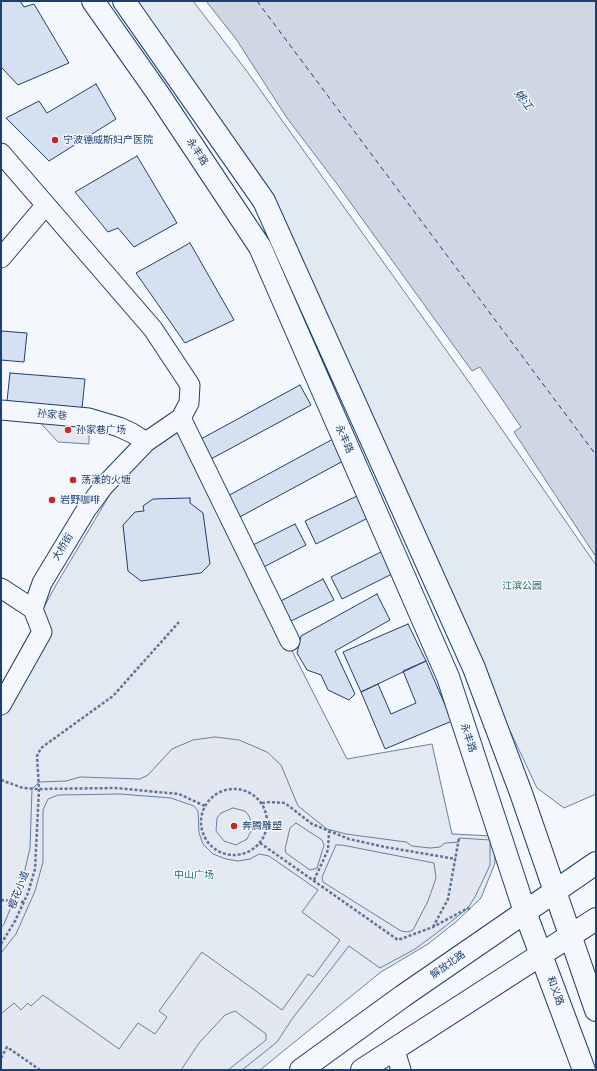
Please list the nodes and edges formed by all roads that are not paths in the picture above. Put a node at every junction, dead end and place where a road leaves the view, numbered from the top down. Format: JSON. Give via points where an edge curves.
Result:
{"nodes":[{"id":1,"x":93,"y":1,"type":"edge"},
{"id":2,"x":124,"y":1,"type":"edge"},
{"id":3,"x":1,"y":153,"type":"edge"},
{"id":4,"x":45,"y":206,"type":"junction"},
{"id":5,"x":1,"y":258,"type":"edge"},
{"id":6,"x":1,"y":410,"type":"edge"},
{"id":7,"x":181,"y":418,"type":"junction"},
{"id":8,"x":146,"y":442,"type":"junction"},
{"id":9,"x":1,"y":588,"type":"edge"},
{"id":10,"x":33,"y":609,"type":"junction"},
{"id":11,"x":290,"y":641,"type":"dead end"},
{"id":12,"x":1,"y":705,"type":"edge"},
{"id":13,"x":596,"y":863,"type":"edge"},
{"id":14,"x":555,"y":891,"type":"junction"},
{"id":15,"x":525,"y":912,"type":"junction"},
{"id":16,"x":596,"y":919,"type":"edge"},
{"id":17,"x":570,"y":935,"type":"junction"},
{"id":18,"x":541,"y":954,"type":"junction"},
{"id":19,"x":596,"y":1010,"type":"edge"},
{"id":20,"x":394,"y":1048,"type":"junction"},
{"id":21,"x":301,"y":1070,"type":"edge"},
{"id":22,"x":362,"y":1070,"type":"edge"},
{"id":23,"x":401,"y":1070,"type":"edge"},
{"id":24,"x":584,"y":1070,"type":"edge"}],
"edges":[{"from":1,"to":15,"type":"main road","name":"永丰路","via":[[260,247],[448,677]]},
{"from":2,"to":14,"type":"main road","via":[[264,201],[474,668]]},
{"from":3,"to":4,"type":"street"},
{"from":4,"to":5,"type":"street"},
{"from":4,"to":7,"type":"street","via":[[153,329],[190,385],[189,403]]},
{"from":6,"to":8,"type":"street","name":"孙家巷","via":[[89,418],[132,433]]},
{"from":7,"to":8,"type":"street","name":"大桥街"},
{"from":7,"to":11,"type":"street"},
{"from":8,"to":10,"type":"street","name":"大桥街","via":[[103,487],[86,510],[42,583]]},
{"from":9,"to":10,"type":"street"},
{"from":10,"to":12,"type":"street","via":[[42,632]]},
{"from":13,"to":14,"type":"main road","name":"解放北路"},
{"from":14,"to":15,"type":"main road","name":"解放北路"},
{"from":14,"to":17,"type":"main road"},
{"from":15,"to":18,"type":"main road","name":"和义路"},
{"from":15,"to":21,"type":"main road","name":"解放北路"},
{"from":16,"to":17,"type":"main road"},
{"from":17,"to":18,"type":"main road"},
{"from":17,"to":19,"type":"main road"},
{"from":18,"to":20,"type":"main road"},
{"from":18,"to":24,"type":"main road","name":"和义路"},
{"from":20,"to":22,"type":"main road"},
{"from":20,"to":23,"type":"street"}]}
